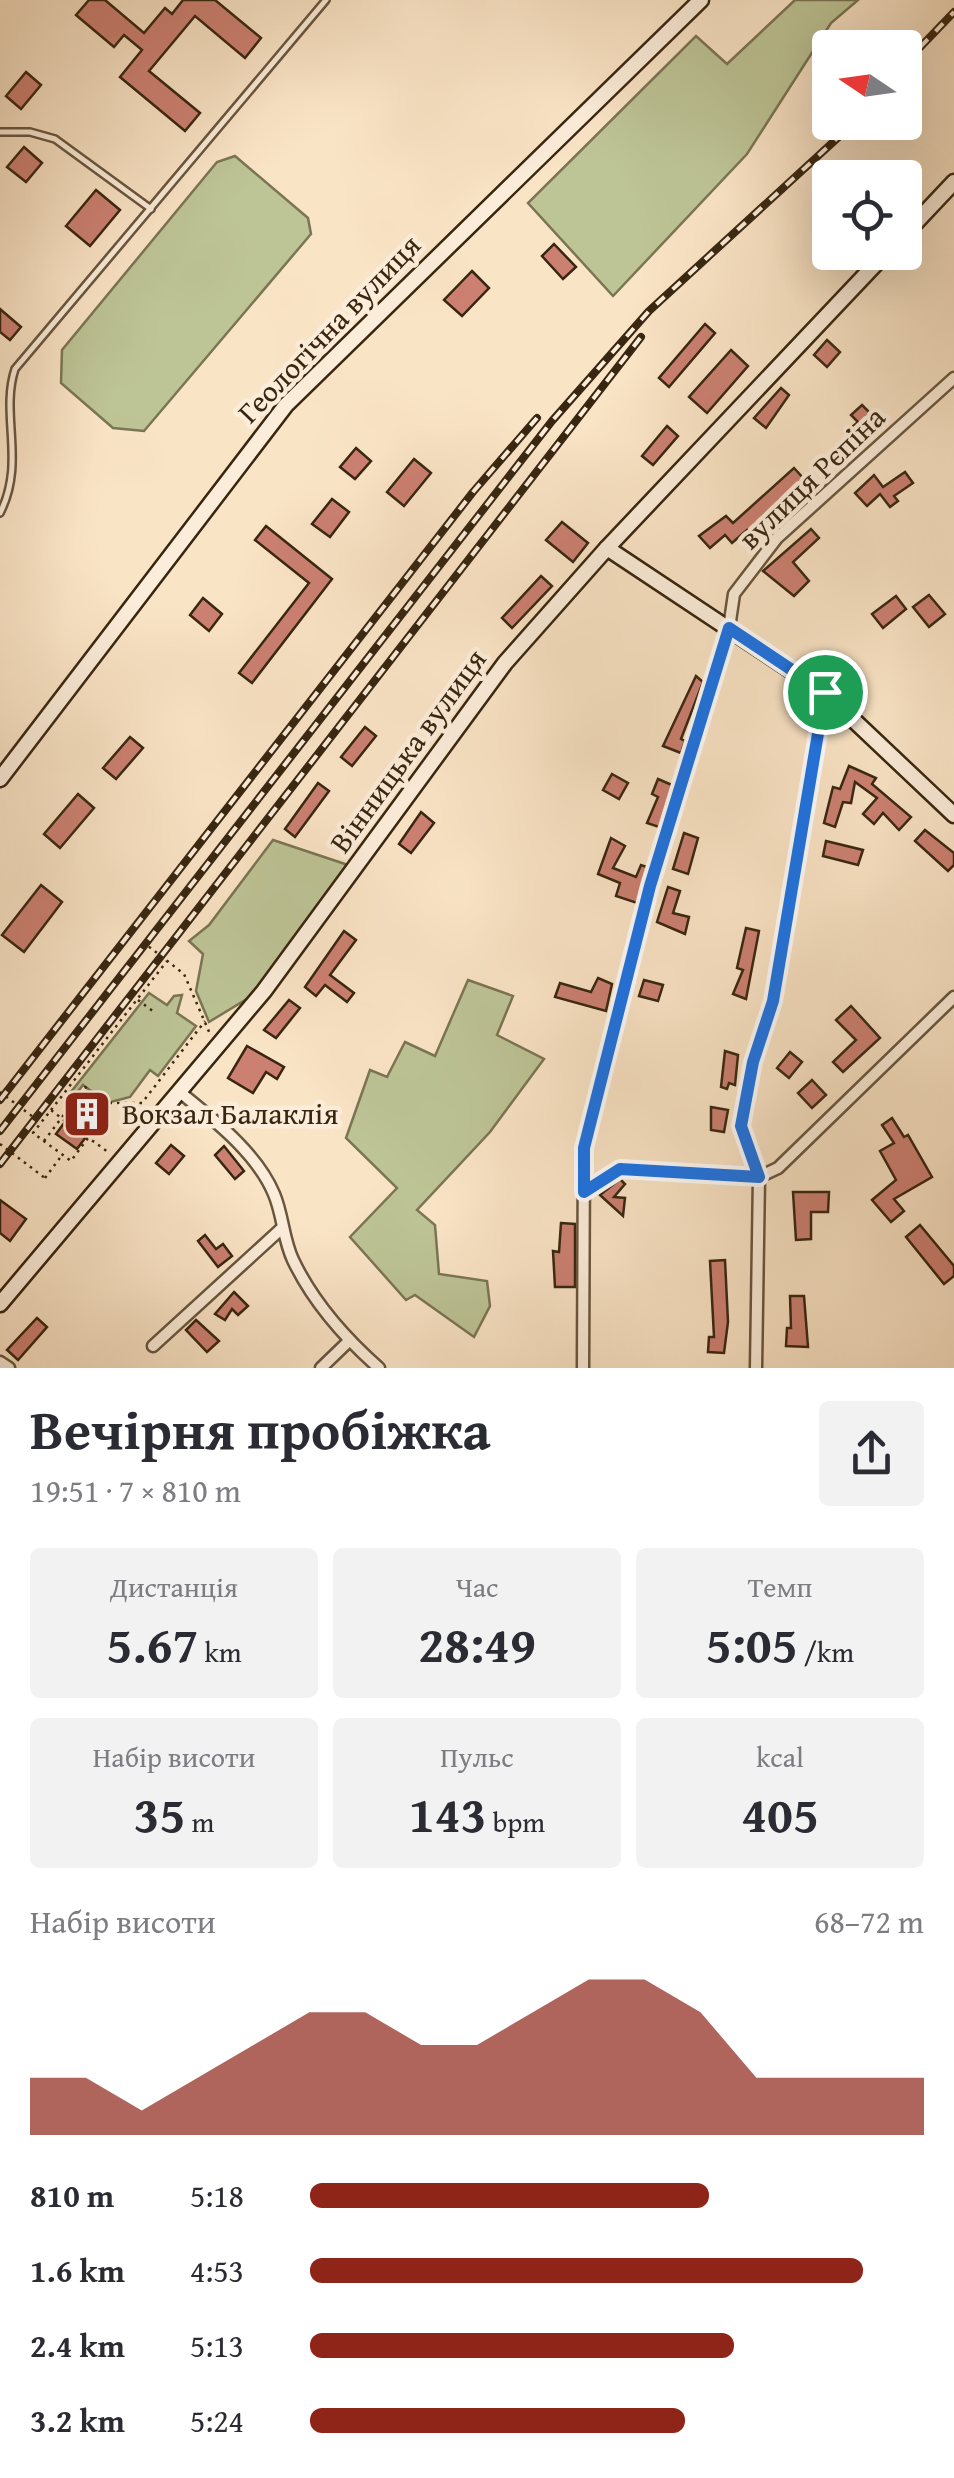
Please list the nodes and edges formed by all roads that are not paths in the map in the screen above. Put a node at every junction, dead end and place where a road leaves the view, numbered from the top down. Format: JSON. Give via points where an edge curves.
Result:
{"nodes":[{"id":1,"x":326,"y":0,"type":"edge"},
{"id":2,"x":700,"y":0,"type":"edge"},
{"id":3,"x":0,"y":132,"type":"edge"},
{"id":4,"x":954,"y":182,"type":"edge"},
{"id":5,"x":151,"y":209,"type":"junction"},
{"id":6,"x":922,"y":216,"type":"edge"},
{"id":7,"x":870,"y":270,"type":"edge"},
{"id":8,"x":954,"y":378,"type":"edge"},
{"id":9,"x":0,"y":513,"type":"edge"},
{"id":10,"x":607,"y":548,"type":"junction"},
{"id":11,"x":729,"y":628,"type":"junction"},
{"id":12,"x":825,"y":692,"type":"junction"},
{"id":13,"x":0,"y":778,"type":"edge"},
{"id":14,"x":951,"y":806,"type":"edge"},
{"id":15,"x":954,"y":997,"type":"edge"},
{"id":16,"x":181,"y":1093,"type":"junction"},
{"id":17,"x":759,"y":1177,"type":"junction"},
{"id":18,"x":584,"y":1192,"type":"junction"},
{"id":19,"x":281,"y":1229,"type":"junction"},
{"id":20,"x":0,"y":1304,"type":"edge"},
{"id":21,"x":348,"y":1341,"type":"junction"},
{"id":22,"x":153,"y":1346,"type":"dead end"},
{"id":23,"x":0,"y":1362,"type":"edge"},
{"id":24,"x":8,"y":1368,"type":"edge"},
{"id":25,"x":322,"y":1368,"type":"edge"},
{"id":26,"x":379,"y":1368,"type":"edge"},
{"id":27,"x":583,"y":1368,"type":"edge"},
{"id":28,"x":756,"y":1368,"type":"edge"}],
"edges":[{"from":1,"to":5,"type":"lane"},
{"from":2,"to":13,"type":"street","name":"Геологічна вулиця","via":[[286,405]]},
{"from":3,"to":5,"type":"lane","via":[[55,140]]},
{"from":4,"to":6,"type":"street"},
{"from":5,"to":9,"type":"lane","via":[[7,383],[12,485]]},
{"from":7,"to":10,"type":"street","name":"Вінницька вулиця"},
{"from":8,"to":11,"type":"street","name":"вулиця Рєпіна","via":[[777,538],[734,594]]},
{"from":10,"to":11,"type":"street"},
{"from":10,"to":16,"type":"street","name":"Вінницька вулиця","via":[[505,664],[332,903]]},
{"from":11,"to":12,"type":"street"},
{"from":11,"to":18,"type":"street","name":"вулиця Рєпіна","via":[[645,906],[584,1148]]},
{"from":12,"to":14,"type":"street"},
{"from":12,"to":17,"type":"street","via":[[773,1001],[741,1126]]},
{"from":15,"to":17,"type":"street","via":[[778,1168]]},
{"from":16,"to":19,"type":"street","via":[[245,1152],[274,1194]]},
{"from":16,"to":20,"type":"street","name":"Вінницька вулиця"},
{"from":17,"to":18,"type":"street","via":[[620,1169]]},
{"from":17,"to":28,"type":"street"},
{"from":18,"to":27,"type":"street","name":"вулиця Рєпіна"},
{"from":19,"to":21,"type":"street","via":[[314,1296]]},
{"from":19,"to":22,"type":"street"},
{"from":21,"to":25,"type":"street"},
{"from":21,"to":26,"type":"street"},
{"from":23,"to":24,"type":"street"}]}
